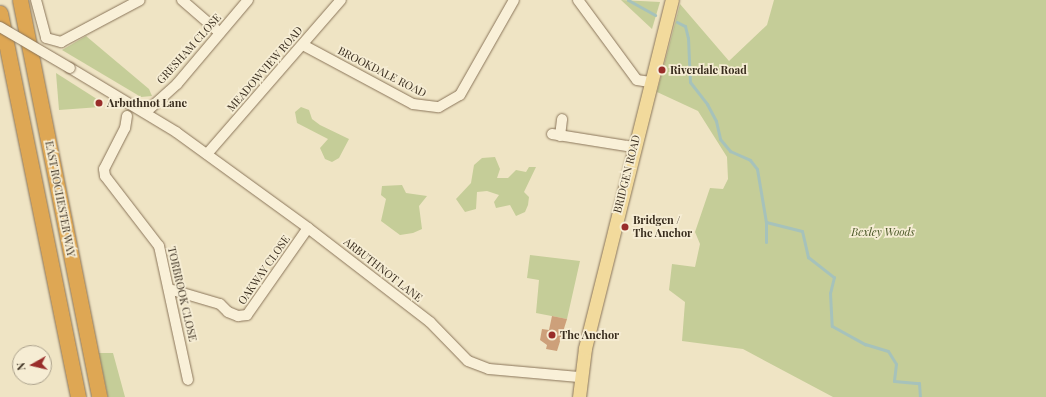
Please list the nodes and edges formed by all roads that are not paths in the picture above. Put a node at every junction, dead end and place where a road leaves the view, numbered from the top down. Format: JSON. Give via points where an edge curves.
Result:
{"nodes":[{"id":1,"x":20,"y":0,"type":"edge"},
{"id":2,"x":36,"y":0,"type":"edge"},
{"id":3,"x":140,"y":0,"type":"edge"},
{"id":4,"x":182,"y":0,"type":"edge"},
{"id":5,"x":248,"y":0,"type":"edge"},
{"id":6,"x":341,"y":0,"type":"edge"},
{"id":7,"x":514,"y":0,"type":"edge"},
{"id":8,"x":578,"y":0,"type":"edge"},
{"id":9,"x":672,"y":0,"type":"edge"},
{"id":10,"x":0,"y":13,"type":"edge"},
{"id":11,"x":0,"y":27,"type":"edge"},
{"id":12,"x":220,"y":33,"type":"junction"},
{"id":13,"x":303,"y":45,"type":"junction"},
{"id":14,"x":650,"y":82,"type":"junction"},
{"id":15,"x":146,"y":112,"type":"junction"},
{"id":16,"x":127,"y":116,"type":"dead end"},
{"id":17,"x":562,"y":119,"type":"dead end"},
{"id":18,"x":633,"y":147,"type":"junction"},
{"id":19,"x":207,"y":154,"type":"junction"},
{"id":20,"x":308,"y":228,"type":"junction"},
{"id":21,"x":169,"y":289,"type":"junction"},
{"id":22,"x":579,"y":377,"type":"junction"},
{"id":23,"x":188,"y":380,"type":"dead end"},
{"id":24,"x":78,"y":397,"type":"edge"},
{"id":25,"x":99,"y":397,"type":"edge"},
{"id":26,"x":579,"y":397,"type":"edge"}],
"edges":[{"from":1,"to":25,"type":"highway","name":"EAST ROCHESTER WAY"},
{"from":2,"to":3,"type":"street","via":[[46,38],[61,42]]},
{"from":4,"to":12,"type":"street"},
{"from":5,"to":12,"type":"street","name":"GRESHAM CLOSE"},
{"from":6,"to":13,"type":"street","name":"MEADOWVIEW ROAD"},
{"from":7,"to":13,"type":"street","name":"BROOKDALE ROAD","via":[[460,95],[439,107],[413,104]]},
{"from":8,"to":14,"type":"street","via":[[637,80]]},
{"from":9,"to":14,"type":"main road","name":"BRIDGEN ROAD"},
{"from":10,"to":24,"type":"highway","name":"EAST ROCHESTER WAY"},
{"from":11,"to":15,"type":"street","name":"ARBUTHNOT LANE","bridge":true},
{"from":12,"to":15,"type":"street","name":"GRESHAM CLOSE","via":[[177,84]]},
{"from":13,"to":19,"type":"street","name":"MEADOWVIEW ROAD"},
{"from":14,"to":18,"type":"main road","name":"BRIDGEN ROAD"},
{"from":15,"to":19,"type":"street","name":"ARBUTHNOT LANE"},
{"from":16,"to":21,"type":"street","name":"TORBROOK CLOSE","via":[[125,128],[104,169],[105,176],[157,240]]},
{"from":17,"to":18,"type":"street","via":[[556,135]]},
{"from":18,"to":22,"type":"main road","name":"BRIDGEN ROAD"},
{"from":19,"to":20,"type":"street","name":"ARBUTHNOT LANE"},
{"from":20,"to":21,"type":"street","name":"OAKWAY CLOSE","via":[[247,315],[238,316],[228,312],[220,304]]},
{"from":20,"to":22,"type":"street","name":"ARBUTHNOT LANE","via":[[430,322],[468,361],[489,370]]},
{"from":21,"to":23,"type":"street","name":"TORBROOK CLOSE"},
{"from":22,"to":26,"type":"main road","name":"BRIDGEN ROAD"}]}
